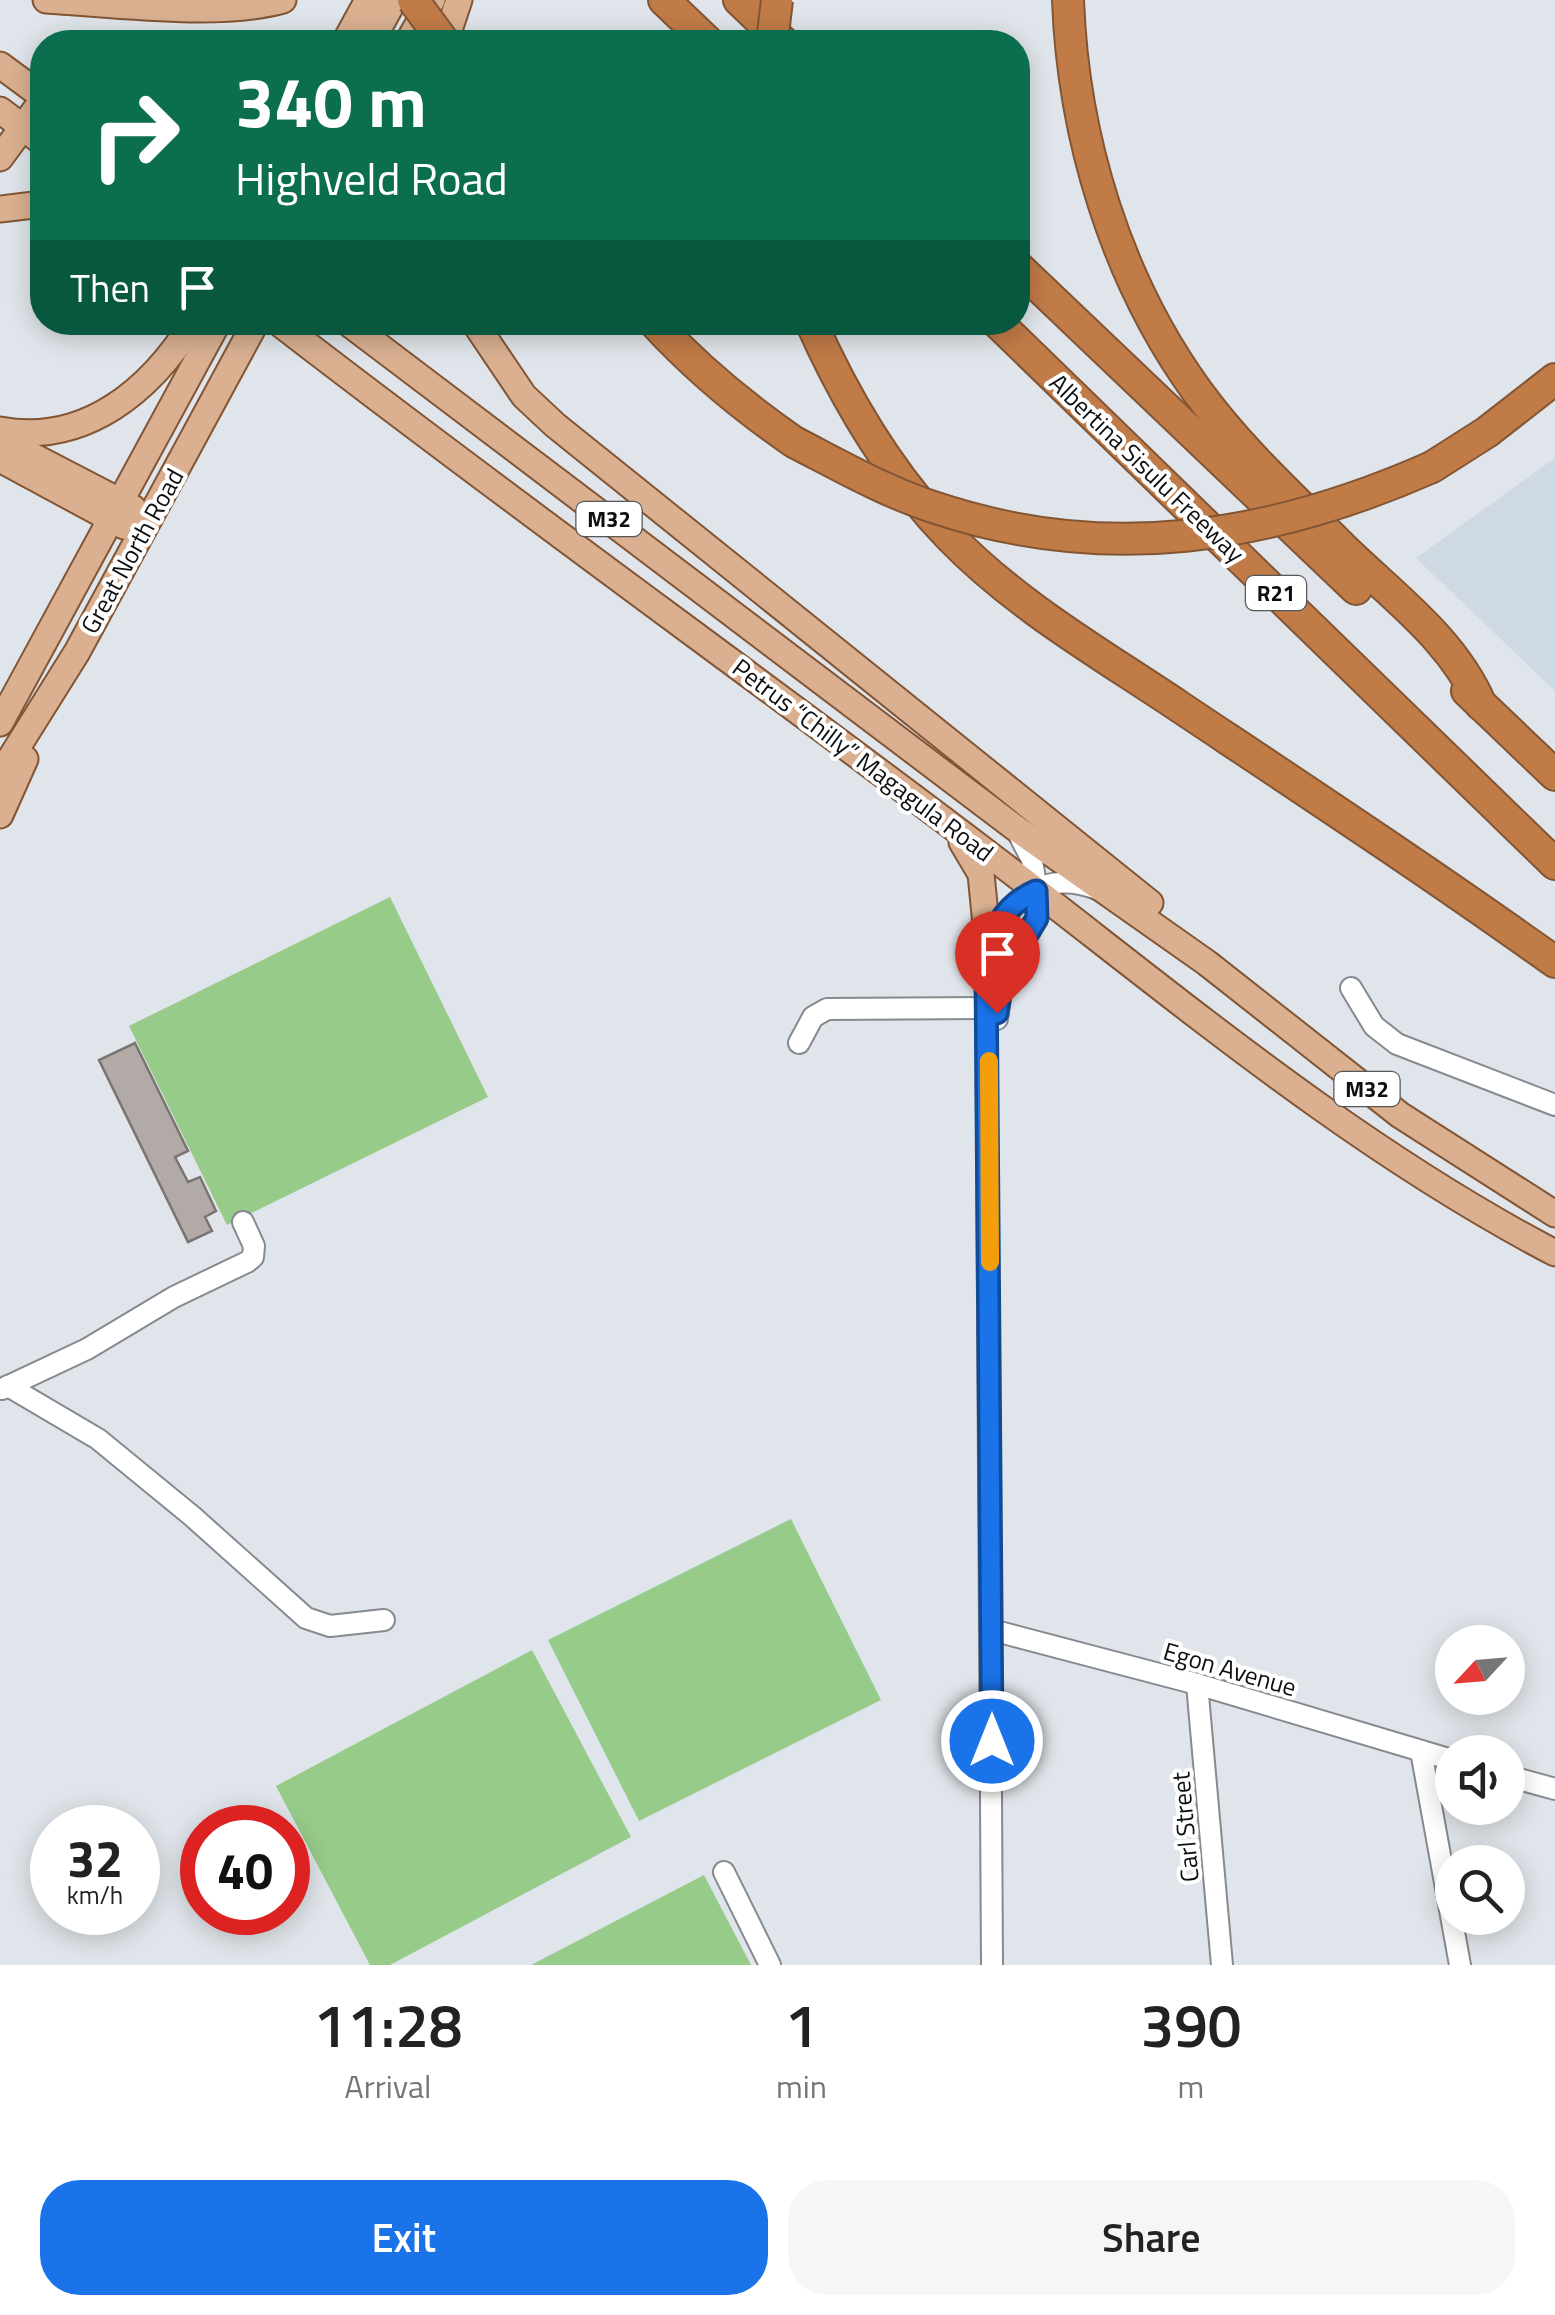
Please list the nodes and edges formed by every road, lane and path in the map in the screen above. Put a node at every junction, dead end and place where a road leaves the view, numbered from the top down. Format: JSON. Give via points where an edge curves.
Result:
{"nodes":[{"id":1,"x":46,"y":0,"type":"edge"},
{"id":2,"x":283,"y":0,"type":"edge"},
{"id":3,"x":368,"y":0,"type":"edge"},
{"id":4,"x":394,"y":0,"type":"edge"},
{"id":5,"x":413,"y":0,"type":"edge"},
{"id":6,"x":432,"y":0,"type":"edge"},
{"id":7,"x":460,"y":0,"type":"edge"},
{"id":8,"x":664,"y":0,"type":"edge"},
{"id":9,"x":739,"y":0,"type":"edge"},
{"id":10,"x":776,"y":0,"type":"edge"},
{"id":11,"x":1068,"y":0,"type":"edge"},
{"id":12,"x":352,"y":30,"type":"edge"},
{"id":13,"x":378,"y":30,"type":"edge"},
{"id":14,"x":415,"y":30,"type":"edge"},
{"id":15,"x":435,"y":30,"type":"edge"},
{"id":16,"x":449,"y":30,"type":"edge"},
{"id":17,"x":695,"y":30,"type":"edge"},
{"id":18,"x":770,"y":30,"type":"edge"},
{"id":19,"x":773,"y":30,"type":"edge"},
{"id":20,"x":0,"y":64,"type":"edge"},
{"id":21,"x":30,"y":88,"type":"edge"},
{"id":22,"x":15,"y":125,"type":"edge"},
{"id":23,"x":0,"y":158,"type":"edge"},
{"id":24,"x":30,"y":205,"type":"edge"},
{"id":25,"x":0,"y":209,"type":"edge"},
{"id":26,"x":1030,"y":278,"type":"edge"},
{"id":27,"x":196,"y":335,"type":"edge"},
{"id":28,"x":200,"y":335,"type":"edge"},
{"id":29,"x":261,"y":335,"type":"edge"},
{"id":30,"x":289,"y":335,"type":"edge"},
{"id":31,"x":364,"y":335,"type":"edge"},
{"id":32,"x":483,"y":335,"type":"edge"},
{"id":33,"x":666,"y":335,"type":"edge"},
{"id":34,"x":817,"y":335,"type":"edge"},
{"id":35,"x":1010,"y":335,"type":"edge"},
{"id":36,"x":1555,"y":380,"type":"edge"},
{"id":37,"x":0,"y":430,"type":"edge"},
{"id":38,"x":0,"y":440,"type":"edge"},
{"id":39,"x":0,"y":460,"type":"edge"},
{"id":40,"x":116,"y":511,"type":"junction"},
{"id":41,"x":146,"y":525,"type":"junction"},
{"id":42,"x":1481,"y":705,"type":"junction"},
{"id":43,"x":44,"y":707,"type":"junction"},
{"id":44,"x":0,"y":723,"type":"edge"},
{"id":45,"x":0,"y":775,"type":"edge"},
{"id":46,"x":1555,"y":776,"type":"edge"},
{"id":47,"x":0,"y":815,"type":"edge"},
{"id":48,"x":948,"y":824,"type":"junction"},
{"id":49,"x":1014,"y":827,"type":"junction"},
{"id":50,"x":1555,"y":864,"type":"edge"},
{"id":51,"x":1036,"y":891,"type":"junction"},
{"id":52,"x":1112,"y":896,"type":"junction"},
{"id":53,"x":988,"y":945,"type":"junction"},
{"id":54,"x":1555,"y":962,"type":"edge"},
{"id":55,"x":1207,"y":963,"type":"junction"},
{"id":56,"x":1351,"y":988,"type":"dead end"},
{"id":57,"x":985,"y":1008,"type":"junction"},
{"id":58,"x":798,"y":1043,"type":"dead end"},
{"id":59,"x":989,"y":1058,"type":"junction"},
{"id":60,"x":1555,"y":1105,"type":"edge"},
{"id":61,"x":1555,"y":1214,"type":"edge"},
{"id":62,"x":243,"y":1222,"type":"dead end"},
{"id":63,"x":1555,"y":1253,"type":"edge"},
{"id":64,"x":4,"y":1388,"type":"edge"},
{"id":65,"x":384,"y":1620,"type":"dead end"},
{"id":66,"x":992,"y":1630,"type":"junction"},
{"id":67,"x":1197,"y":1684,"type":"junction"},
{"id":68,"x":1421,"y":1751,"type":"junction"},
{"id":69,"x":1435,"y":1755,"type":"edge"},
{"id":70,"x":1525,"y":1781,"type":"edge"},
{"id":71,"x":1555,"y":1789,"type":"edge"},
{"id":72,"x":724,"y":1872,"type":"dead end"},
{"id":73,"x":770,"y":1965,"type":"edge"},
{"id":74,"x":992,"y":1965,"type":"edge"},
{"id":75,"x":1222,"y":1965,"type":"edge"},
{"id":76,"x":1460,"y":1965,"type":"edge"}],
"edges":[{"from":1,"to":2,"type":"main road","via":[[199,7]]},
{"from":3,"to":12,"type":"main road"},
{"from":4,"to":13,"type":"main road"},
{"from":5,"to":15,"type":"highway","bridge":true},
{"from":6,"to":14,"type":"main road"},
{"from":7,"to":16,"type":"main road"},
{"from":8,"to":17,"type":"highway"},
{"from":9,"to":18,"type":"highway"},
{"from":10,"to":19,"type":"highway","bridge":true},
{"from":11,"to":42,"type":"highway","via":[[1072,62],[1097,180],[1124,258],[1172,354],[1264,470],[1459,660]]},
{"from":20,"to":21,"type":"main road"},
{"from":22,"to":23,"type":"main road"},
{"from":24,"to":25,"type":"main road"},
{"from":26,"to":42,"type":"highway","number":"R21"},
{"from":27,"to":37,"type":"main road","via":[[103,415],[46,433]]},
{"from":28,"to":40,"type":"main road","name":"Great North Road"},
{"from":29,"to":41,"type":"main road","name":"Great North Road","via":[[234,363]]},
{"from":30,"to":48,"type":"main road","name":"Petrus “Chilly” Magagula Road","number":"M32"},
{"from":31,"to":49,"type":"main road","name":"Petrus “Chilly” Magagula Road","number":"M32"},
{"from":32,"to":55,"type":"main road","via":[[524,396],[555,425],[1168,918]]},
{"from":33,"to":36,"type":"highway","bridge":true,"via":[[696,367],[794,442],[932,506],[1006,526],[1114,538],[1186,536],[1308,515],[1432,467]]},
{"from":34,"to":54,"type":"highway","via":[[888,463],[986,571],[1076,639]]},
{"from":35,"to":50,"type":"highway","name":"Albertina Sisulu Freeway","number":"R21"},
{"from":38,"to":40,"type":"main road"},
{"from":39,"to":40,"type":"main road"},
{"from":40,"to":41,"type":"main road"},
{"from":40,"to":44,"type":"main road","name":"Great North Road"},
{"from":41,"to":43,"type":"main road","name":"Great North Road"},
{"from":42,"to":46,"type":"highway","number":"R21"},
{"from":43,"to":45,"type":"main road","name":"Great North Road"},
{"from":43,"to":47,"type":"main road"},
{"from":48,"to":51,"type":"main road","name":"Petrus “Chilly” Magagula Road","number":"M32"},
{"from":48,"to":53,"type":"main road","via":[[981,874]]},
{"from":49,"to":51,"type":"street","via":[[1032,860]]},
{"from":49,"to":52,"type":"main road","name":"Petrus “Chilly” Magagula Road","number":"M32"},
{"from":51,"to":52,"type":"street","via":[[1076,884]]},
{"from":51,"to":53,"type":"street","via":[[1006,912]]},
{"from":51,"to":59,"type":"street","via":[[1037,918],[1003,975]]},
{"from":51,"to":63,"type":"main road","name":"Petrus “Chilly” Magagula Road","number":"M32","via":[[1408,1168]]},
{"from":52,"to":55,"type":"main road","name":"Petrus “Chilly” Magagula Road","number":"M32"},
{"from":53,"to":57,"type":"street"},
{"from":55,"to":61,"type":"main road","name":"Petrus “Chilly” Magagula Road","number":"M32","via":[[1400,1115]]},
{"from":56,"to":60,"type":"street","via":[[1374,1026],[1397,1044]]},
{"from":57,"to":58,"type":"street","via":[[827,1009]]},
{"from":57,"to":59,"type":"street"},
{"from":59,"to":66,"type":"street"},
{"from":62,"to":64,"type":"street","via":[[254,1246],[246,1262]]},
{"from":64,"to":65,"type":"street","via":[[98,1439],[306,1618],[330,1626]]},
{"from":66,"to":67,"type":"street","name":"Egon Avenue"},
{"from":66,"to":74,"type":"street"},
{"from":67,"to":68,"type":"street","name":"Egon Avenue"},
{"from":67,"to":75,"type":"street","name":"Carl Street"},
{"from":68,"to":69,"type":"street","name":"Egon Avenue"},
{"from":68,"to":76,"type":"street"},
{"from":70,"to":71,"type":"street"},
{"from":72,"to":73,"type":"street"}]}
